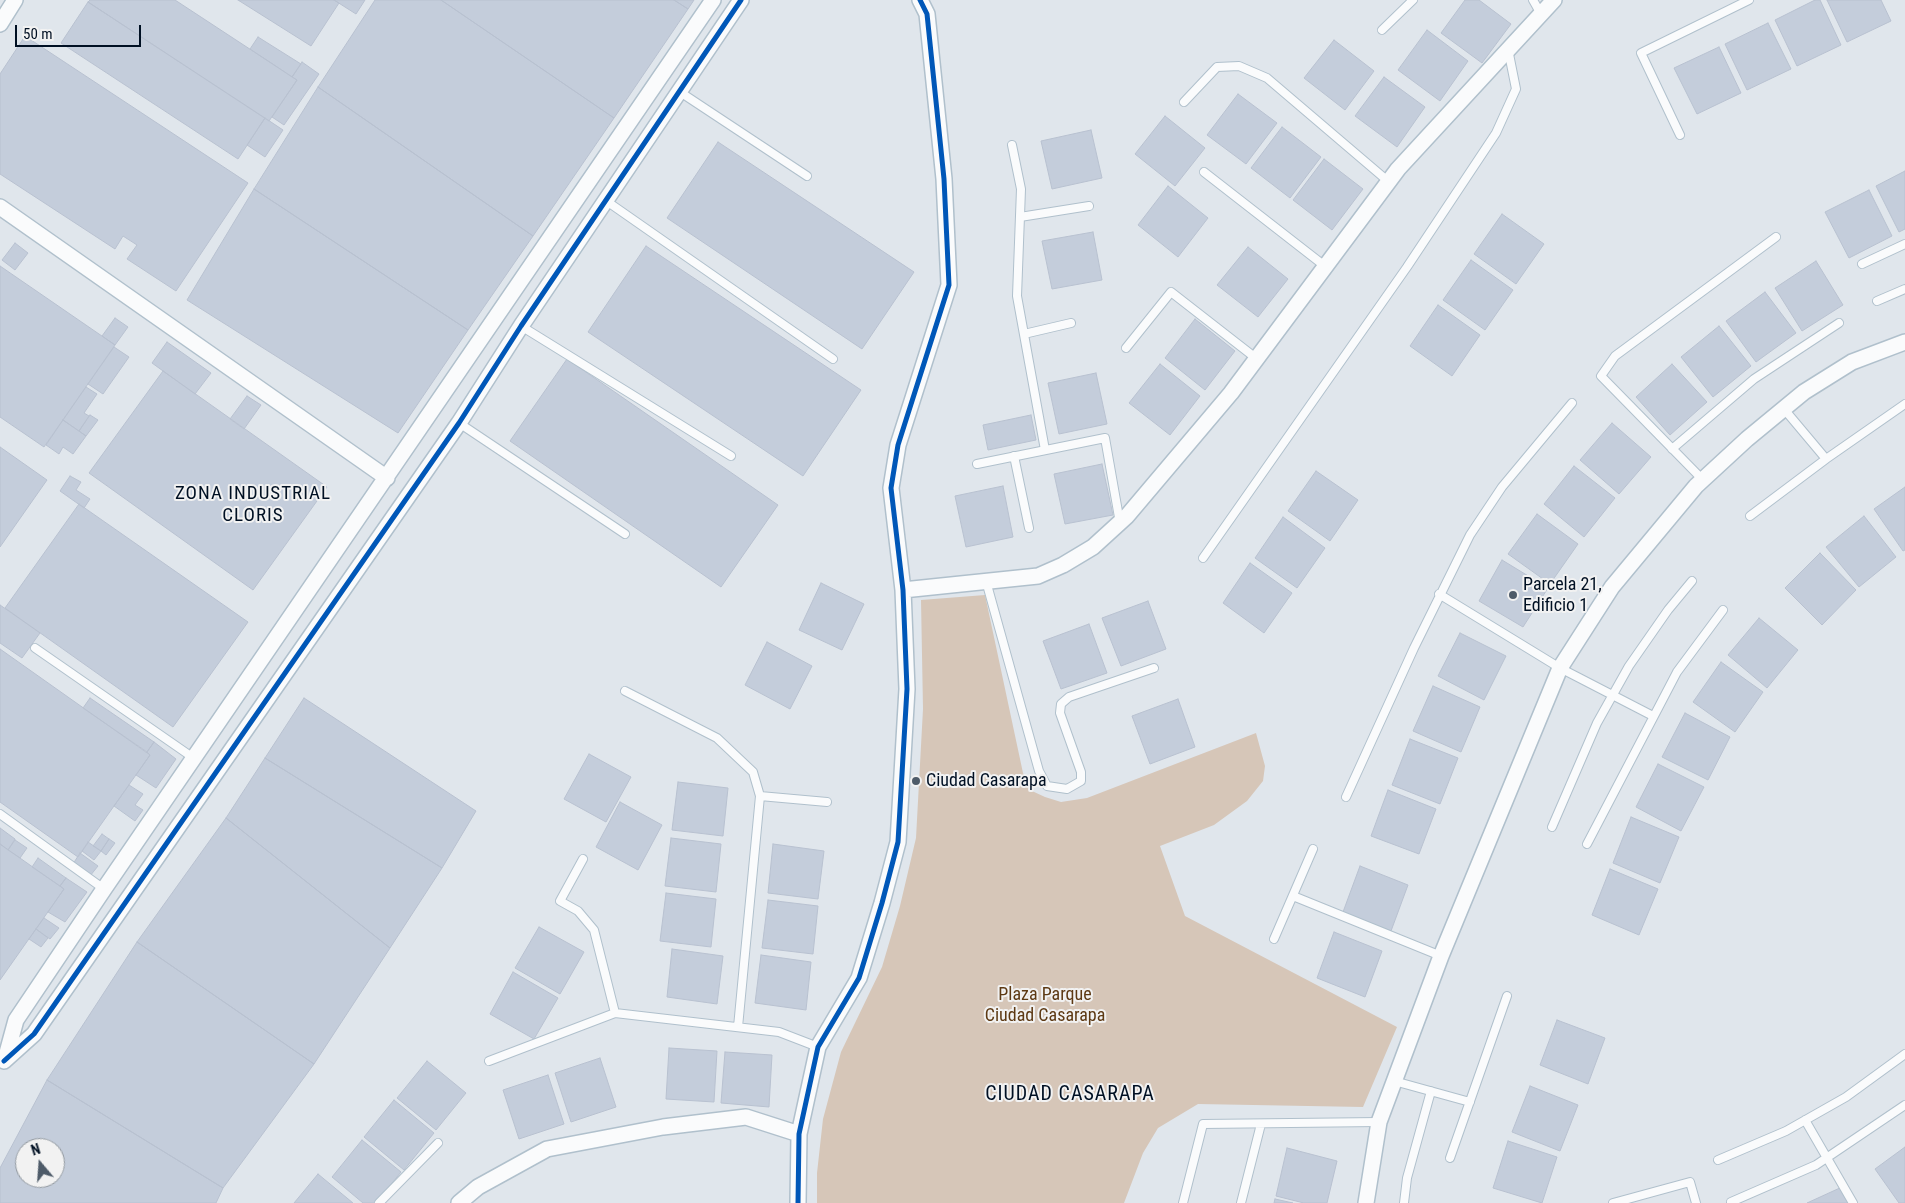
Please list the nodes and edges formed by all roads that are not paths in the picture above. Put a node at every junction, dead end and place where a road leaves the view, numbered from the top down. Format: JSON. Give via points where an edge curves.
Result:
{"nodes":[{"id":1,"x":15,"y":0,"type":"edge"},
{"id":2,"x":713,"y":0,"type":"edge"},
{"id":3,"x":742,"y":0,"type":"edge"},
{"id":4,"x":920,"y":0,"type":"edge"},
{"id":5,"x":1413,"y":0,"type":"edge"},
{"id":6,"x":1533,"y":0,"type":"edge"},
{"id":7,"x":1554,"y":0,"type":"edge"},
{"id":8,"x":1749,"y":0,"type":"edge"},
{"id":9,"x":1541,"y":14,"type":"junction"},
{"id":10,"x":0,"y":24,"type":"edge"},
{"id":11,"x":1382,"y":30,"type":"dead end"},
{"id":12,"x":1508,"y":48,"type":"junction"},
{"id":13,"x":680,"y":92,"type":"junction"},
{"id":14,"x":1184,"y":102,"type":"dead end"},
{"id":15,"x":1680,"y":135,"type":"dead end"},
{"id":16,"x":1012,"y":144,"type":"dead end"},
{"id":17,"x":1204,"y":172,"type":"dead end"},
{"id":18,"x":807,"y":176,"type":"dead end"},
{"id":19,"x":1389,"y":182,"type":"junction"},
{"id":20,"x":605,"y":200,"type":"junction"},
{"id":21,"x":1089,"y":206,"type":"dead end"},
{"id":22,"x":0,"y":207,"type":"edge"},
{"id":23,"x":1020,"y":217,"type":"junction"},
{"id":24,"x":1776,"y":237,"type":"dead end"},
{"id":25,"x":1904,"y":247,"type":"edge"},
{"id":26,"x":1862,"y":264,"type":"dead end"},
{"id":27,"x":1326,"y":267,"type":"junction"},
{"id":28,"x":1905,"y":289,"type":"edge"},
{"id":29,"x":1877,"y":301,"type":"dead end"},
{"id":30,"x":1071,"y":323,"type":"dead end"},
{"id":31,"x":1839,"y":323,"type":"dead end"},
{"id":32,"x":521,"y":326,"type":"junction"},
{"id":33,"x":1024,"y":334,"type":"junction"},
{"id":34,"x":1905,"y":342,"type":"edge"},
{"id":35,"x":1126,"y":348,"type":"dead end"},
{"id":36,"x":833,"y":359,"type":"dead end"},
{"id":37,"x":1257,"y":359,"type":"junction"},
{"id":38,"x":1572,"y":403,"type":"dead end"},
{"id":39,"x":1905,"y":404,"type":"edge"},
{"id":40,"x":1784,"y":409,"type":"junction"},
{"id":41,"x":459,"y":423,"type":"junction"},
{"id":42,"x":1672,"y":449,"type":"junction"},
{"id":43,"x":1046,"y":450,"type":"junction"},
{"id":44,"x":731,"y":456,"type":"dead end"},
{"id":45,"x":1014,"y":456,"type":"junction"},
{"id":46,"x":1826,"y":459,"type":"junction"},
{"id":47,"x":977,"y":464,"type":"dead end"},
{"id":48,"x":387,"y":478,"type":"junction"},
{"id":49,"x":1703,"y":480,"type":"junction"},
{"id":50,"x":1750,"y":516,"type":"dead end"},
{"id":51,"x":1120,"y":523,"type":"junction"},
{"id":52,"x":1029,"y":528,"type":"dead end"},
{"id":53,"x":625,"y":534,"type":"dead end"},
{"id":54,"x":1203,"y":558,"type":"dead end"},
{"id":55,"x":986,"y":581,"type":"junction"},
{"id":56,"x":1692,"y":581,"type":"dead end"},
{"id":57,"x":903,"y":590,"type":"junction"},
{"id":58,"x":1439,"y":594,"type":"junction"},
{"id":59,"x":1723,"y":610,"type":"dead end"},
{"id":60,"x":35,"y":648,"type":"dead end"},
{"id":61,"x":1154,"y":668,"type":"dead end"},
{"id":62,"x":1560,"y":668,"type":"junction"},
{"id":63,"x":625,"y":690,"type":"dead end"},
{"id":64,"x":1613,"y":695,"type":"junction"},
{"id":65,"x":1653,"y":716,"type":"junction"},
{"id":66,"x":195,"y":759,"type":"junction"},
{"id":67,"x":760,"y":796,"type":"junction"},
{"id":68,"x":1346,"y":797,"type":"dead end"},
{"id":69,"x":827,"y":802,"type":"dead end"},
{"id":70,"x":0,"y":814,"type":"edge"},
{"id":71,"x":1552,"y":827,"type":"dead end"},
{"id":72,"x":1587,"y":844,"type":"dead end"},
{"id":73,"x":1313,"y":849,"type":"dead end"},
{"id":74,"x":583,"y":859,"type":"dead end"},
{"id":75,"x":104,"y":889,"type":"junction"},
{"id":76,"x":1293,"y":896,"type":"junction"},
{"id":77,"x":1274,"y":939,"type":"dead end"},
{"id":78,"x":1441,"y":956,"type":"junction"},
{"id":79,"x":1507,"y":996,"type":"dead end"},
{"id":80,"x":615,"y":1013,"type":"junction"},
{"id":81,"x":738,"y":1027,"type":"junction"},
{"id":82,"x":818,"y":1047,"type":"junction"},
{"id":83,"x":1905,"y":1054,"type":"edge"},
{"id":84,"x":489,"y":1061,"type":"dead end"},
{"id":85,"x":1,"y":1063,"type":"edge"},
{"id":86,"x":1394,"y":1081,"type":"junction"},
{"id":87,"x":1432,"y":1092,"type":"junction"},
{"id":88,"x":1470,"y":1102,"type":"junction"},
{"id":89,"x":1905,"y":1105,"type":"edge"},
{"id":90,"x":1805,"y":1120,"type":"junction"},
{"id":91,"x":1379,"y":1122,"type":"junction"},
{"id":92,"x":1261,"y":1124,"type":"junction"},
{"id":93,"x":799,"y":1134,"type":"junction"},
{"id":94,"x":438,"y":1143,"type":"dead end"},
{"id":95,"x":1450,"y":1158,"type":"dead end"},
{"id":96,"x":1826,"y":1159,"type":"junction"},
{"id":97,"x":1718,"y":1160,"type":"dead end"},
{"id":98,"x":1732,"y":1202,"type":"dead end"},
{"id":99,"x":379,"y":1203,"type":"edge"},
{"id":100,"x":459,"y":1203,"type":"edge"},
{"id":101,"x":798,"y":1203,"type":"edge"},
{"id":102,"x":1184,"y":1203,"type":"edge"},
{"id":103,"x":1241,"y":1203,"type":"edge"},
{"id":104,"x":1366,"y":1203,"type":"edge"},
{"id":105,"x":1404,"y":1203,"type":"edge"},
{"id":106,"x":1613,"y":1203,"type":"edge"},
{"id":107,"x":1696,"y":1203,"type":"edge"},
{"id":108,"x":1853,"y":1203,"type":"edge"}],
"edges":[{"from":1,"to":10,"type":"street"},
{"from":2,"to":48,"type":"street"},
{"from":3,"to":13,"type":"street"},
{"from":4,"to":57,"type":"street","via":[[927,14],[944,179],[949,284],[898,445],[891,488]]},
{"from":5,"to":11,"type":"lane"},
{"from":6,"to":9,"type":"lane"},
{"from":7,"to":9,"type":"street"},
{"from":8,"to":15,"type":"lane","via":[[1641,53]]},
{"from":9,"to":12,"type":"street"},
{"from":12,"to":19,"type":"street"},
{"from":12,"to":54,"type":"lane","via":[[1516,89],[1496,133],[1407,267]]},
{"from":13,"to":18,"type":"lane"},
{"from":13,"to":20,"type":"street"},
{"from":14,"to":19,"type":"lane","via":[[1217,67],[1239,66],[1266,78]]},
{"from":16,"to":23,"type":"lane","via":[[1021,189]]},
{"from":17,"to":27,"type":"lane"},
{"from":19,"to":27,"type":"street"},
{"from":20,"to":32,"type":"street"},
{"from":20,"to":36,"type":"lane"},
{"from":21,"to":23,"type":"lane"},
{"from":22,"to":48,"type":"street"},
{"from":23,"to":33,"type":"lane","via":[[1017,296]]},
{"from":24,"to":42,"type":"lane","via":[[1615,356],[1601,376]]},
{"from":25,"to":26,"type":"lane"},
{"from":27,"to":37,"type":"street"},
{"from":28,"to":29,"type":"lane"},
{"from":30,"to":33,"type":"lane"},
{"from":31,"to":42,"type":"lane","via":[[1754,380]]},
{"from":32,"to":41,"type":"street"},
{"from":32,"to":44,"type":"lane"},
{"from":33,"to":43,"type":"lane"},
{"from":34,"to":40,"type":"street","via":[[1852,362],[1804,392]]},
{"from":35,"to":37,"type":"lane","via":[[1171,292]]},
{"from":37,"to":51,"type":"street","via":[[1232,393]]},
{"from":38,"to":58,"type":"lane","via":[[1502,487],[1470,535]]},
{"from":39,"to":46,"type":"lane"},
{"from":40,"to":46,"type":"lane"},
{"from":40,"to":49,"type":"street"},
{"from":41,"to":53,"type":"lane"},
{"from":41,"to":85,"type":"street","via":[[34,1034]]},
{"from":42,"to":49,"type":"lane"},
{"from":43,"to":45,"type":"lane"},
{"from":43,"to":51,"type":"lane","via":[[1105,438]]},
{"from":45,"to":47,"type":"lane"},
{"from":45,"to":52,"type":"lane"},
{"from":46,"to":50,"type":"lane"},
{"from":48,"to":66,"type":"street"},
{"from":49,"to":62,"type":"street","via":[[1612,587]]},
{"from":51,"to":55,"type":"street","via":[[1094,547],[1038,576]]},
{"from":55,"to":57,"type":"street"},
{"from":55,"to":61,"type":"lane","via":[[1038,771],[1047,786],[1067,789],[1082,781],[1060,713],[1061,704],[1068,697]]},
{"from":56,"to":64,"type":"lane","via":[[1629,666]]},
{"from":57,"to":82,"type":"street","via":[[908,689],[898,842],[859,978]]},
{"from":58,"to":62,"type":"lane"},
{"from":58,"to":68,"type":"lane"},
{"from":59,"to":65,"type":"lane","via":[[1677,672]]},
{"from":60,"to":66,"type":"lane"},
{"from":62,"to":64,"type":"lane"},
{"from":62,"to":78,"type":"street"},
{"from":63,"to":67,"type":"lane","via":[[717,738],[753,772]]},
{"from":64,"to":65,"type":"lane"},
{"from":64,"to":71,"type":"lane","via":[[1597,723]]},
{"from":65,"to":72,"type":"lane"},
{"from":66,"to":75,"type":"street"},
{"from":67,"to":69,"type":"lane"},
{"from":67,"to":81,"type":"lane"},
{"from":70,"to":75,"type":"lane"},
{"from":73,"to":76,"type":"lane"},
{"from":74,"to":80,"type":"lane","via":[[560,901],[578,911],[594,930]]},
{"from":75,"to":85,"type":"street","via":[[16,1020]]},
{"from":76,"to":77,"type":"lane"},
{"from":76,"to":78,"type":"lane"},
{"from":78,"to":86,"type":"street"},
{"from":79,"to":88,"type":"lane"},
{"from":80,"to":81,"type":"lane"},
{"from":80,"to":84,"type":"lane"},
{"from":81,"to":82,"type":"lane","via":[[780,1032]]},
{"from":82,"to":93,"type":"street"},
{"from":83,"to":90,"type":"lane","via":[[1846,1097]]},
{"from":86,"to":87,"type":"lane"},
{"from":86,"to":91,"type":"street"},
{"from":87,"to":88,"type":"lane"},
{"from":87,"to":105,"type":"lane","via":[[1407,1178]]},
{"from":88,"to":95,"type":"lane"},
{"from":89,"to":96,"type":"lane"},
{"from":90,"to":96,"type":"lane"},
{"from":90,"to":97,"type":"lane","via":[[1786,1132]]},
{"from":91,"to":92,"type":"lane"},
{"from":91,"to":104,"type":"street"},
{"from":92,"to":102,"type":"lane","via":[[1203,1124]]},
{"from":92,"to":103,"type":"lane"},
{"from":93,"to":100,"type":"street","via":[[746,1117],[663,1127],[548,1149],[478,1187]]},
{"from":93,"to":101,"type":"street"},
{"from":94,"to":99,"type":"lane"},
{"from":96,"to":98,"type":"lane"},
{"from":96,"to":108,"type":"lane"},
{"from":106,"to":107,"type":"lane","via":[[1690,1182]]}]}
